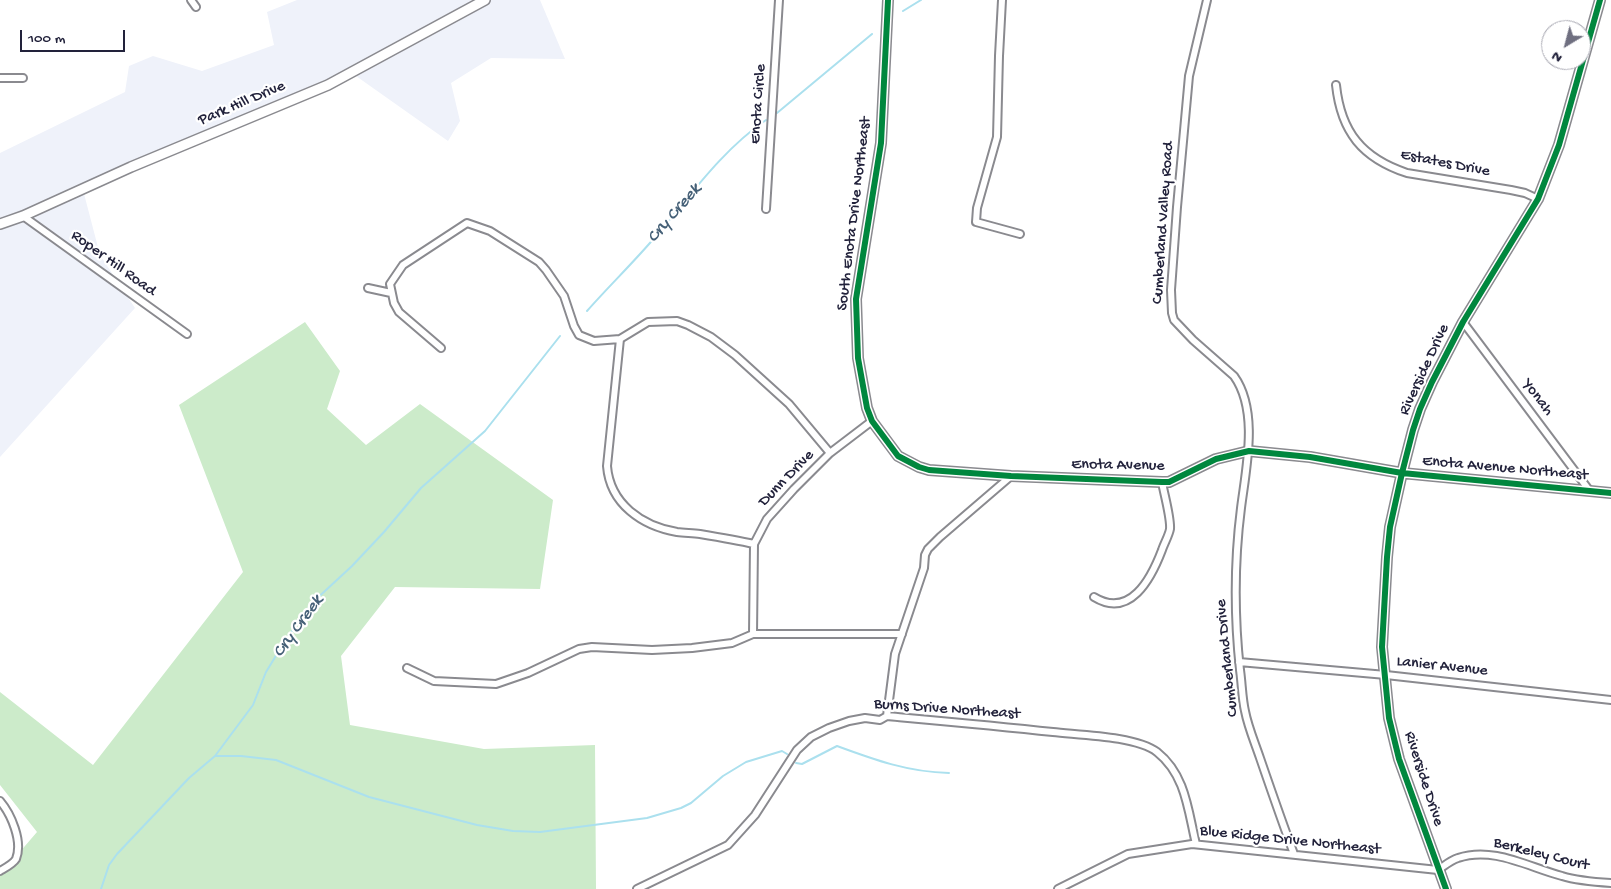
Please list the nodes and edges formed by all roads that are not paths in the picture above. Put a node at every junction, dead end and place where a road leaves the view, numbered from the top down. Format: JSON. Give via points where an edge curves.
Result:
{"nodes":[{"id":1,"x":191,"y":0,"type":"edge"},
{"id":2,"x":485,"y":0,"type":"edge"},
{"id":3,"x":779,"y":0,"type":"edge"},
{"id":4,"x":888,"y":0,"type":"edge"},
{"id":5,"x":1002,"y":0,"type":"edge"},
{"id":6,"x":1207,"y":0,"type":"edge"},
{"id":7,"x":1600,"y":0,"type":"edge"},
{"id":8,"x":196,"y":7,"type":"dead end"},
{"id":9,"x":0,"y":78,"type":"edge"},
{"id":10,"x":23,"y":78,"type":"dead end"},
{"id":11,"x":1336,"y":85,"type":"dead end"},
{"id":12,"x":1538,"y":199,"type":"junction"},
{"id":13,"x":766,"y":209,"type":"dead end"},
{"id":14,"x":24,"y":216,"type":"junction"},
{"id":15,"x":1,"y":222,"type":"edge"},
{"id":16,"x":1020,"y":234,"type":"dead end"},
{"id":17,"x":368,"y":288,"type":"dead end"},
{"id":18,"x":391,"y":293,"type":"junction"},
{"id":19,"x":1463,"y":322,"type":"junction"},
{"id":20,"x":187,"y":334,"type":"dead end"},
{"id":21,"x":620,"y":339,"type":"junction"},
{"id":22,"x":440,"y":348,"type":"dead end"},
{"id":23,"x":872,"y":421,"type":"junction"},
{"id":24,"x":1249,"y":451,"type":"junction"},
{"id":25,"x":830,"y":453,"type":"junction"},
{"id":26,"x":1402,"y":473,"type":"junction"},
{"id":27,"x":1011,"y":476,"type":"junction"},
{"id":28,"x":1162,"y":482,"type":"junction"},
{"id":29,"x":1589,"y":490,"type":"junction"},
{"id":30,"x":1611,"y":493,"type":"edge"},
{"id":31,"x":754,"y":544,"type":"junction"},
{"id":32,"x":1094,"y":597,"type":"dead end"},
{"id":33,"x":753,"y":634,"type":"junction"},
{"id":34,"x":902,"y":634,"type":"junction"},
{"id":35,"x":1239,"y":662,"type":"junction"},
{"id":36,"x":407,"y":668,"type":"dead end"},
{"id":37,"x":1386,"y":675,"type":"junction"},
{"id":38,"x":1611,"y":700,"type":"edge"},
{"id":39,"x":886,"y":716,"type":"junction"},
{"id":40,"x":0,"y":802,"type":"edge"},
{"id":41,"x":1196,"y":844,"type":"junction"},
{"id":42,"x":1294,"y":854,"type":"junction"},
{"id":43,"x":1438,"y":870,"type":"junction"},
{"id":44,"x":0,"y":871,"type":"edge"},
{"id":45,"x":1611,"y":883,"type":"edge"},
{"id":46,"x":637,"y":889,"type":"edge"},
{"id":47,"x":1058,"y":889,"type":"edge"},
{"id":48,"x":1446,"y":889,"type":"edge"}],
"edges":[{"from":1,"to":8,"type":"street"},
{"from":2,"to":14,"type":"street","name":"Park Hill Drive","via":[[328,86],[131,167]]},
{"from":3,"to":13,"type":"street","name":"Enota Circle"},
{"from":4,"to":23,"type":"street","name":"South Enota Drive Northeast","via":[[880,151],[856,299],[858,358]]},
{"from":5,"to":16,"type":"street","via":[[997,137],[976,222]]},
{"from":6,"to":24,"type":"street","name":"Cumberland Valley Road","via":[[1189,76],[1171,290],[1172,313],[1174,320],[1193,340],[1239,383],[1248,416]]},
{"from":7,"to":12,"type":"street","name":"Riverside Drive","via":[[1559,146]]},
{"from":9,"to":10,"type":"street"},
{"from":11,"to":12,"type":"street","name":"Estates Drive","via":[[1340,110],[1355,140],[1365,151],[1391,168],[1518,192]]},
{"from":12,"to":19,"type":"street","name":"Riverside Drive"},
{"from":14,"to":15,"type":"street","name":"Park Hill Drive"},
{"from":14,"to":20,"type":"street","name":"Roper Hill Road"},
{"from":17,"to":18,"type":"street"},
{"from":18,"to":21,"type":"street","via":[[390,284],[403,265],[467,223],[490,231],[539,262],[564,296],[579,335],[594,341]]},
{"from":18,"to":22,"type":"street","via":[[399,312]]},
{"from":19,"to":26,"type":"street","name":"Riverside Drive","via":[[1420,409]]},
{"from":19,"to":29,"type":"street","name":"Yonah"},
{"from":21,"to":25,"type":"street","via":[[648,322],[677,321],[711,337],[789,404]]},
{"from":21,"to":31,"type":"street","via":[[607,466],[619,500],[629,512],[650,525]]},
{"from":23,"to":25,"type":"street","name":"Dunn Drive"},
{"from":23,"to":27,"type":"street","name":"South Enota Drive Northeast","via":[[898,456],[919,467]]},
{"from":24,"to":26,"type":"street","name":"Enota Avenue Northeast","via":[[1318,458]]},
{"from":24,"to":28,"type":"street","name":"Enota Avenue","via":[[1216,460],[1169,482]]},
{"from":24,"to":35,"type":"street","name":"Cumberland Drive","via":[[1235,575]]},
{"from":25,"to":31,"type":"street","name":"Dunn Drive","via":[[767,519]]},
{"from":26,"to":29,"type":"street","name":"Enota Avenue Northeast"},
{"from":26,"to":37,"type":"street","name":"Riverside Drive","via":[[1386,557],[1382,647]]},
{"from":27,"to":28,"type":"street","name":"Enota Avenue"},
{"from":27,"to":34,"type":"street","via":[[928,549]]},
{"from":28,"to":32,"type":"street","via":[[1170,529],[1157,564],[1134,597],[1103,602]]},
{"from":29,"to":30,"type":"street","name":"Enota Avenue Northeast"},
{"from":31,"to":33,"type":"street","name":"Dunn Drive"},
{"from":33,"to":34,"type":"street"},
{"from":33,"to":36,"type":"street","via":[[732,643],[692,648],[579,649],[496,684],[434,681]]},
{"from":34,"to":39,"type":"street","via":[[895,654]]},
{"from":35,"to":37,"type":"street","name":"Lanier Avenue"},
{"from":35,"to":42,"type":"street","name":"Cumberland Drive","via":[[1245,712]]},
{"from":37,"to":38,"type":"street","name":"Lanier Avenue"},
{"from":37,"to":43,"type":"street","name":"Riverside Drive","via":[[1389,718]]},
{"from":39,"to":41,"type":"street","name":"Burns Drive Northeast","via":[[1106,738],[1146,745],[1158,752],[1179,780],[1186,795]]},
{"from":39,"to":46,"type":"street","name":"Burns Drive Northeast","via":[[880,720],[849,721],[811,737],[797,750],[755,815],[728,845]]},
{"from":40,"to":44,"type":"street","via":[[14,824],[17,850],[16,860]]},
{"from":41,"to":42,"type":"street","name":"Blue Ridge Drive Northeast"},
{"from":41,"to":47,"type":"street","name":"Blue Ridge Drive Northeast","via":[[1128,854]]},
{"from":42,"to":43,"type":"street","name":"Blue Ridge Drive Northeast"},
{"from":43,"to":45,"type":"street","name":"Berkeley Court","via":[[1456,858],[1490,855],[1564,877]]},
{"from":43,"to":48,"type":"street","name":"Riverside Drive"}]}
